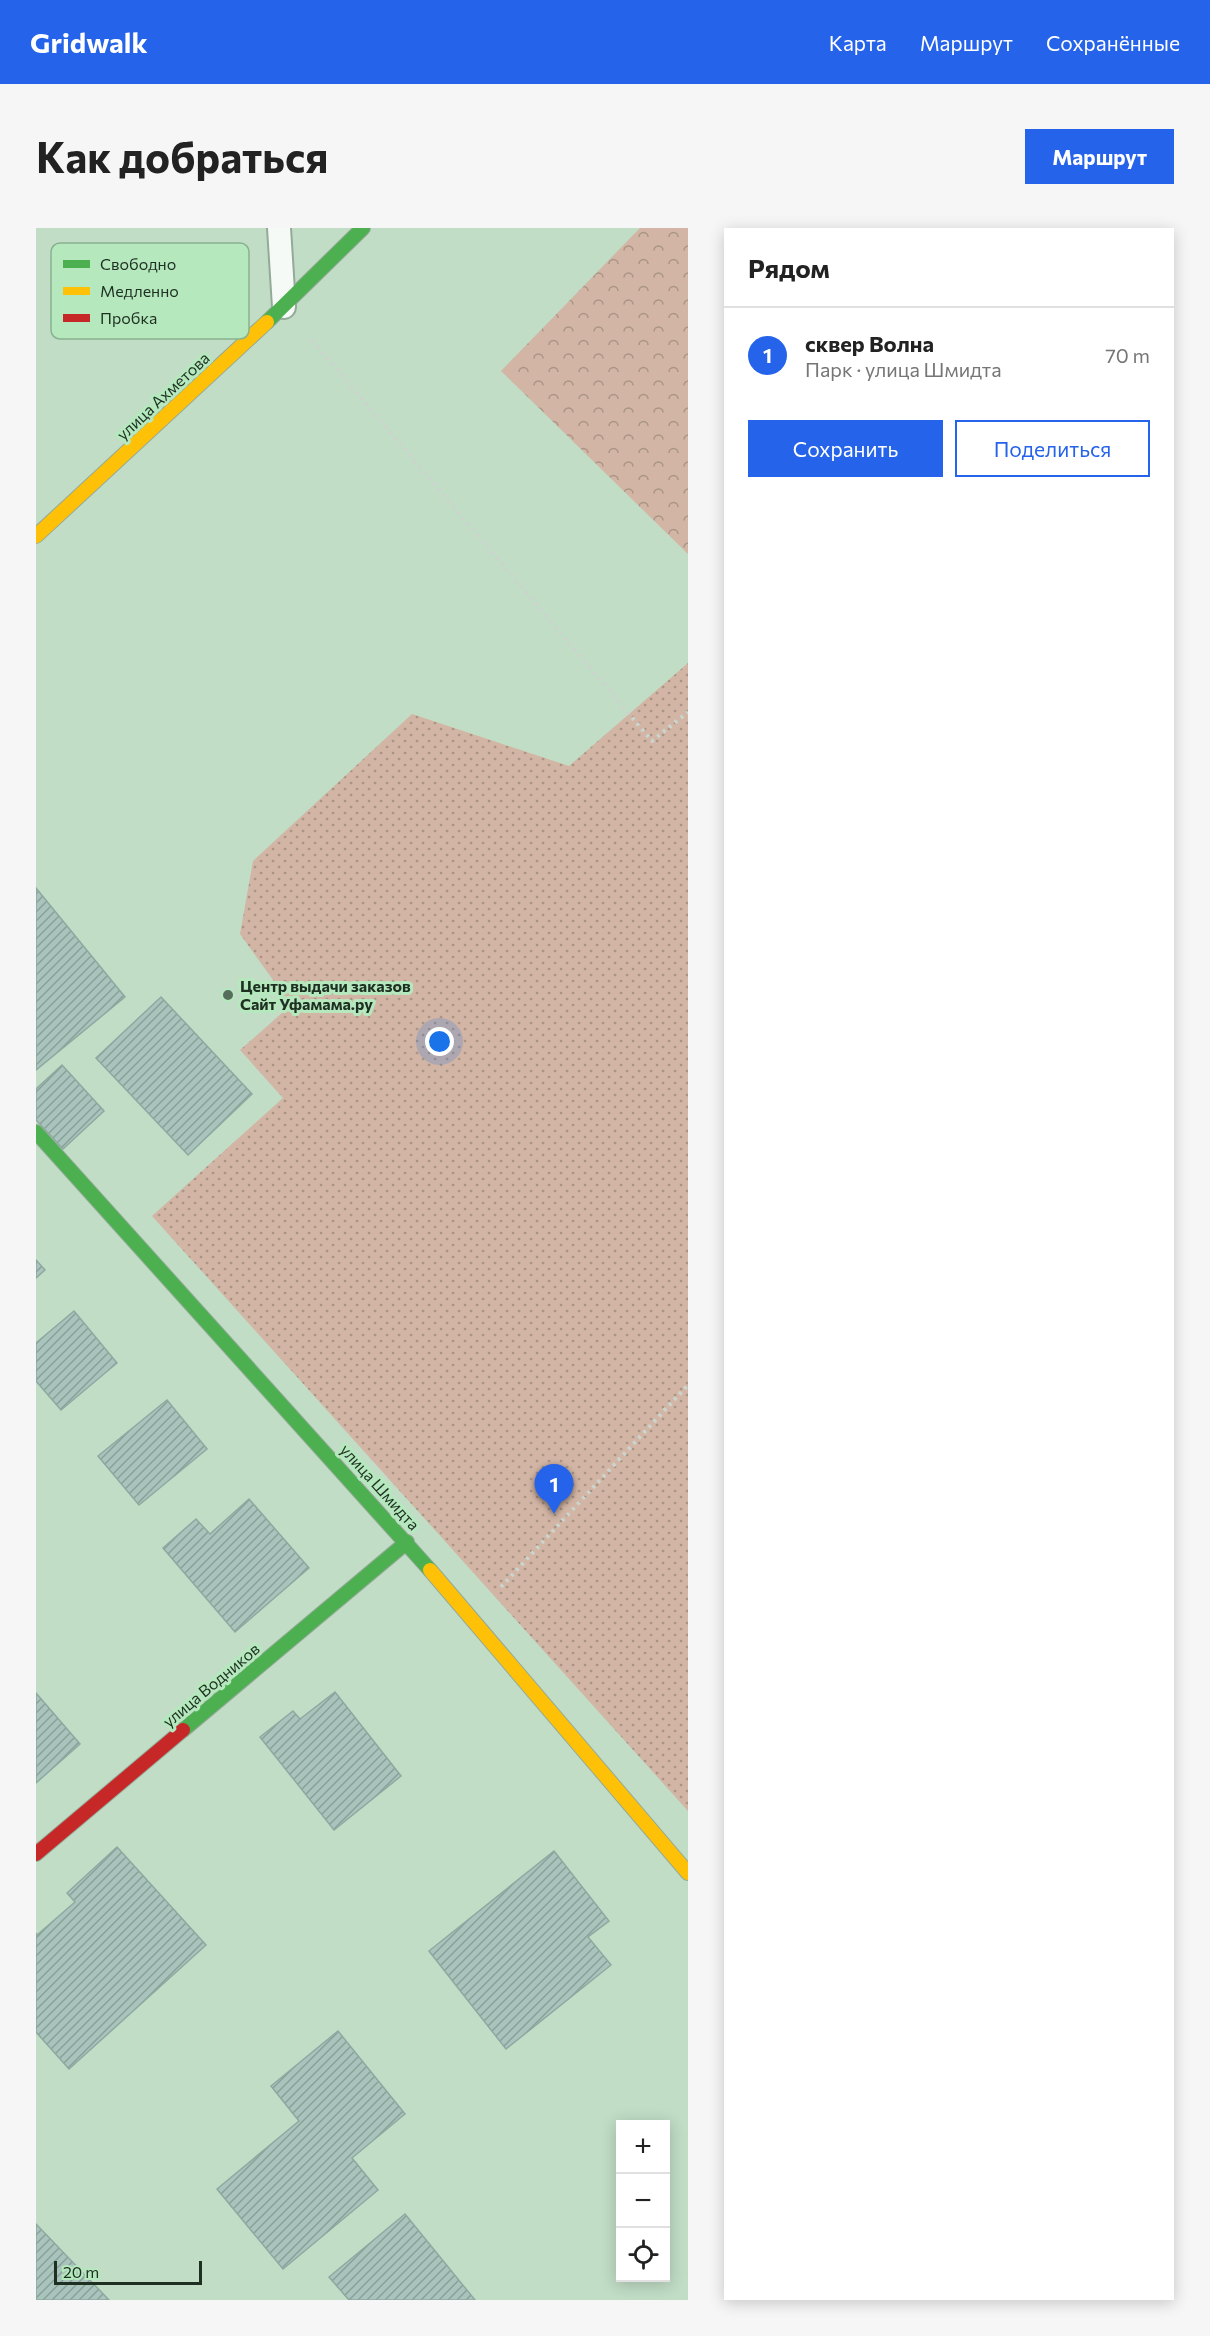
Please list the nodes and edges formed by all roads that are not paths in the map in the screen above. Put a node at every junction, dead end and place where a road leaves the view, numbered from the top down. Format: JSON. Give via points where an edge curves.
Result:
{"nodes":[{"id":1,"x":279,"y":228,"type":"edge"},
{"id":2,"x":363,"y":228,"type":"edge"},
{"id":3,"x":284,"y":307,"type":"junction"},
{"id":4,"x":36,"y":536,"type":"edge"},
{"id":5,"x":36,"y":1132,"type":"edge"},
{"id":6,"x":407,"y":1542,"type":"junction"},
{"id":7,"x":36,"y":1854,"type":"edge"},
{"id":8,"x":688,"y":1872,"type":"edge"}],
"edges":[{"from":1,"to":3,"type":"lane"},
{"from":2,"to":3,"type":"street","name":"улица Ахметова"},
{"from":3,"to":4,"type":"street","name":"улица Ахметова"},
{"from":5,"to":6,"type":"street","name":"улица Шмидта"},
{"from":6,"to":7,"type":"street","name":"улица Водников"},
{"from":6,"to":8,"type":"street","name":"улица Шмидта"}]}
